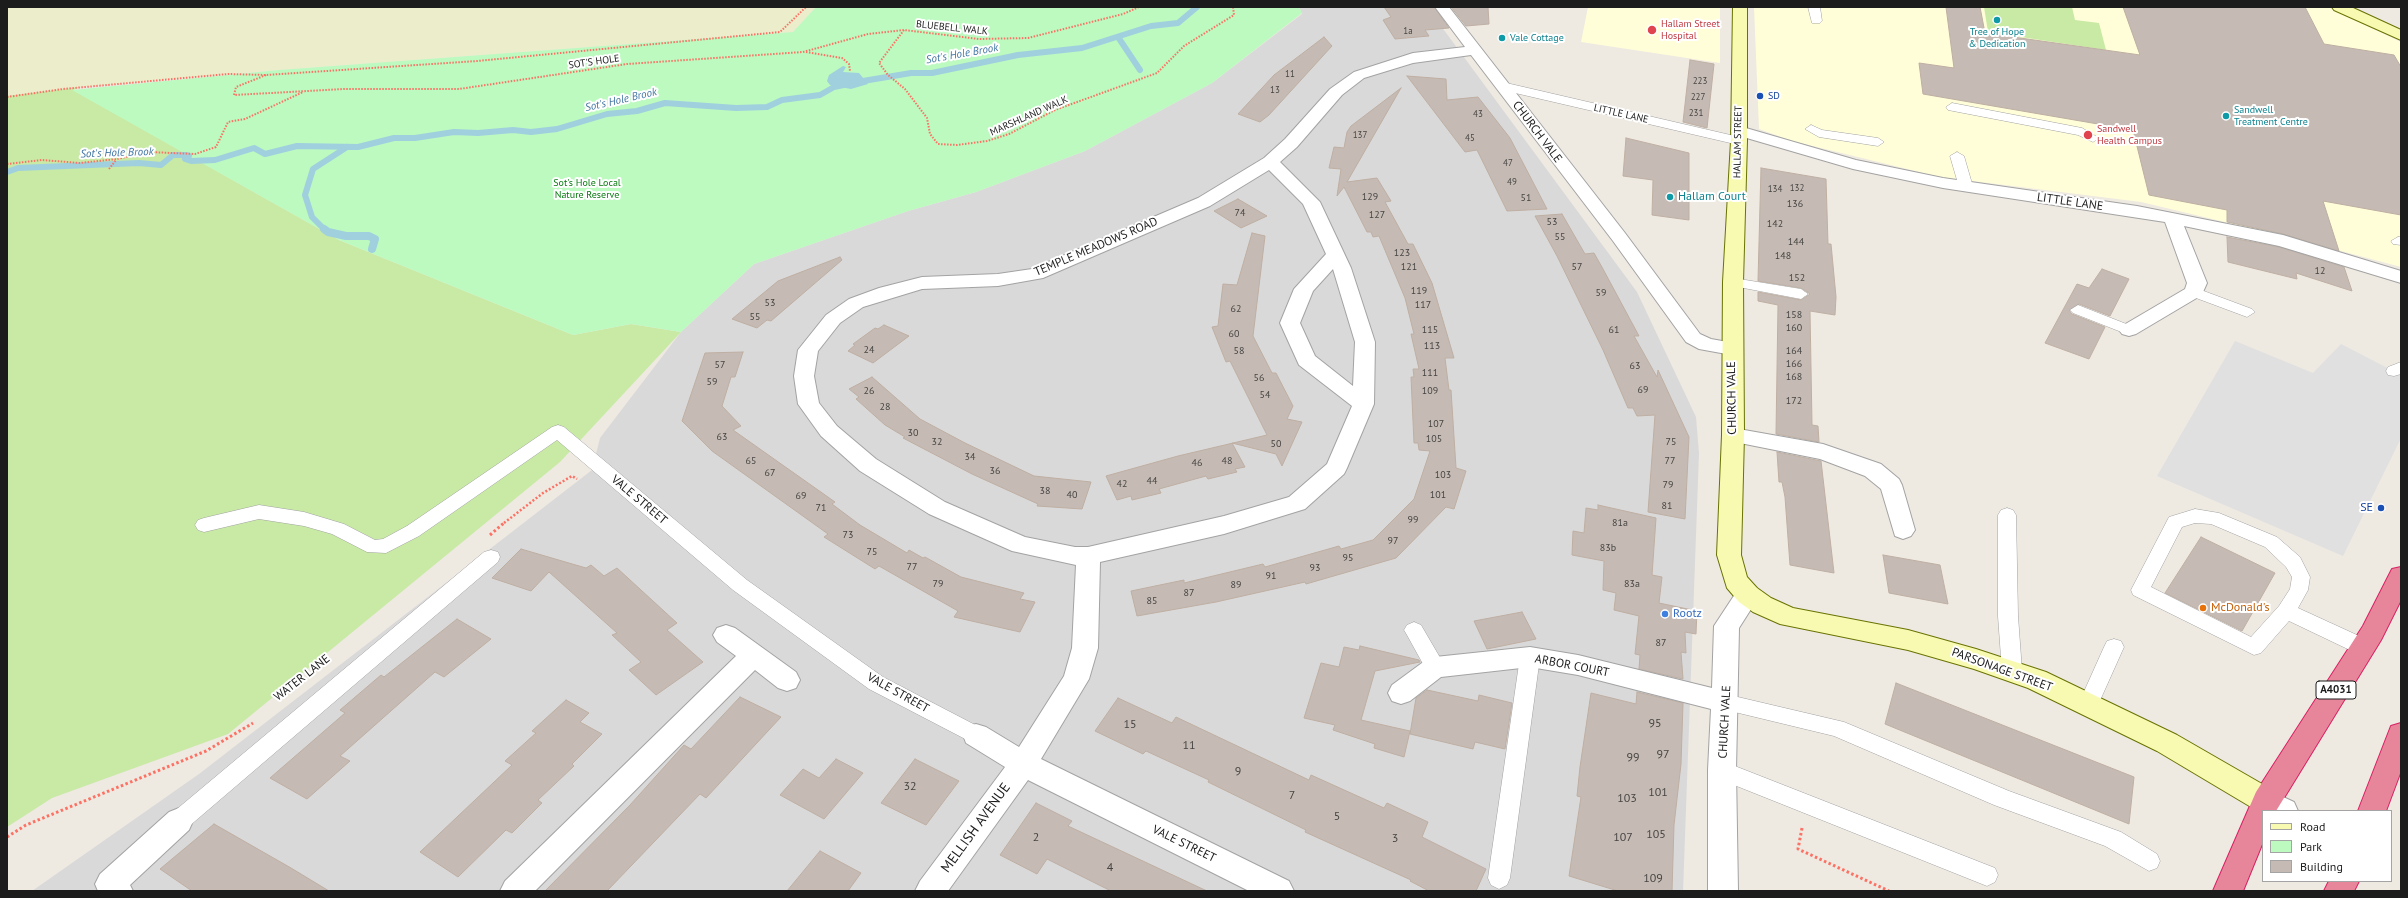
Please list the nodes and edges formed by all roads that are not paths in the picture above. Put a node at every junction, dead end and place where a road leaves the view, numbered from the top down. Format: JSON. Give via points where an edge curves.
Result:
{"nodes":[{"id":1,"x":1442,"y":7,"type":"edge"},
{"id":2,"x":1740,"y":7,"type":"edge"},
{"id":3,"x":1814,"y":7,"type":"edge"},
{"id":4,"x":2339,"y":7,"type":"edge"},
{"id":5,"x":1816,"y":21,"type":"dead end"},
{"id":6,"x":2401,"y":36,"type":"edge"},
{"id":7,"x":1474,"y":50,"type":"junction"},
{"id":8,"x":1502,"y":86,"type":"junction"},
{"id":9,"x":1952,"y":107,"type":"dead end"},
{"id":10,"x":1811,"y":129,"type":"dead end"},
{"id":11,"x":1739,"y":136,"type":"junction"},
{"id":12,"x":2093,"y":138,"type":"dead end"},
{"id":13,"x":1878,"y":142,"type":"dead end"},
{"id":14,"x":1957,"y":156,"type":"dead end"},
{"id":15,"x":1270,"y":162,"type":"junction"},
{"id":16,"x":1966,"y":186,"type":"junction"},
{"id":17,"x":2172,"y":218,"type":"junction"},
{"id":18,"x":1336,"y":255,"type":"junction"},
{"id":19,"x":2401,"y":277,"type":"edge"},
{"id":20,"x":1733,"y":282,"type":"junction"},
{"id":21,"x":2193,"y":292,"type":"junction"},
{"id":22,"x":1801,"y":294,"type":"dead end"},
{"id":23,"x":2078,"y":310,"type":"dead end"},
{"id":24,"x":2247,"y":312,"type":"dead end"},
{"id":25,"x":2129,"y":330,"type":"joint"},
{"id":26,"x":1732,"y":349,"type":"junction"},
{"id":27,"x":1363,"y":404,"type":"junction"},
{"id":28,"x":1733,"y":435,"type":"junction"},
{"id":29,"x":2007,"y":515,"type":"dead end"},
{"id":30,"x":204,"y":525,"type":"dead end"},
{"id":31,"x":1904,"y":530,"type":"dead end"},
{"id":32,"x":1088,"y":556,"type":"junction"},
{"id":33,"x":491,"y":557,"type":"dead end"},
{"id":34,"x":2401,"y":576,"type":"edge"},
{"id":35,"x":1748,"y":595,"type":"junction"},
{"id":36,"x":2286,"y":611,"type":"junction"},
{"id":37,"x":1414,"y":630,"type":"dead end"},
{"id":38,"x":726,"y":635,"type":"dead end"},
{"id":39,"x":2363,"y":647,"type":"junction"},
{"id":40,"x":2114,"y":648,"type":"dead end"},
{"id":41,"x":754,"y":655,"type":"junction"},
{"id":42,"x":1530,"y":657,"type":"junction"},
{"id":43,"x":1435,"y":667,"type":"junction"},
{"id":44,"x":2012,"y":672,"type":"junction"},
{"id":45,"x":787,"y":680,"type":"dead end"},
{"id":46,"x":1401,"y":693,"type":"dead end"},
{"id":47,"x":1725,"y":702,"type":"junction"},
{"id":48,"x":2088,"y":705,"type":"junction"},
{"id":49,"x":2401,"y":734,"type":"edge"},
{"id":50,"x":976,"y":735,"type":"joint"},
{"id":51,"x":1023,"y":764,"type":"junction"},
{"id":52,"x":1722,"y":770,"type":"junction"},
{"id":53,"x":2275,"y":806,"type":"edge"},
{"id":54,"x":2372,"y":810,"type":"edge"},
{"id":55,"x":179,"y":821,"type":"joint"},
{"id":56,"x":2262,"y":830,"type":"edge"},
{"id":57,"x":2149,"y":861,"type":"dead end"},
{"id":58,"x":1986,"y":875,"type":"dead end"},
{"id":59,"x":1499,"y":878,"type":"dead end"},
{"id":60,"x":2344,"y":882,"type":"edge"},
{"id":61,"x":109,"y":889,"type":"edge"},
{"id":62,"x":514,"y":891,"type":"edge"},
{"id":63,"x":930,"y":891,"type":"edge"},
{"id":64,"x":1279,"y":891,"type":"edge"},
{"id":65,"x":1723,"y":891,"type":"edge"},
{"id":66,"x":2228,"y":891,"type":"edge"},
{"id":67,"x":2339,"y":891,"type":"edge"}],
"edges":[{"from":1,"to":7,"type":"street","name":"CHURCH VALE"},
{"from":2,"to":11,"type":"street","name":"HALLAM STREET"},
{"from":3,"to":5,"type":"lane"},
{"from":4,"to":6,"type":"street"},
{"from":7,"to":8,"type":"street","name":"CHURCH VALE"},
{"from":7,"to":15,"type":"street","name":"TEMPLE MEADOWS ROAD","via":[[1413,58],[1359,75],[1336,92],[1291,143]]},
{"from":8,"to":11,"type":"lane","name":"LITTLE LANE"},
{"from":8,"to":26,"type":"street","name":"CHURCH VALE","via":[[1619,236],[1693,338],[1706,344]]},
{"from":9,"to":12,"type":"lane","via":[[2082,132]]},
{"from":10,"to":13,"type":"lane","via":[[1820,133]]},
{"from":11,"to":16,"type":"street","name":"LITTLE LANE","via":[[1853,164]]},
{"from":11,"to":20,"type":"street","name":"HALLAM STREET"},
{"from":14,"to":16,"type":"lane"},
{"from":15,"to":18,"type":"street","name":"TEMPLE MEADOWS ROAD","via":[[1311,202]]},
{"from":15,"to":32,"type":"street","name":"TEMPLE MEADOWS ROAD","via":[[1204,202],[1036,274],[998,280],[922,284],[886,292],[856,303],[833,319],[808,350],[804,376],[809,404],[829,431],[868,465],[937,508],[1020,545],[1075,556]]},
{"from":16,"to":17,"type":"street","name":"LITTLE LANE"},
{"from":17,"to":19,"type":"street","name":"LITTLE LANE","via":[[2283,242]]},
{"from":17,"to":21,"type":"street","via":[[2197,283]]},
{"from":18,"to":27,"type":"street","name":"TEMPLE MEADOWS ROAD","via":[[1365,342]]},
{"from":18,"to":27,"type":"street","via":[[1304,289],[1290,323],[1306,360]]},
{"from":20,"to":22,"type":"lane"},
{"from":20,"to":26,"type":"street","name":"HALLAM STREET"},
{"from":21,"to":24,"type":"lane"},
{"from":21,"to":25,"type":"street"},
{"from":23,"to":25,"type":"lane"},
{"from":26,"to":28,"type":"street","name":"CHURCH VALE"},
{"from":27,"to":32,"type":"street","name":"TEMPLE MEADOWS ROAD","via":[[1336,468],[1297,502],[1224,525]]},
{"from":28,"to":31,"type":"street","via":[[1823,452],[1873,470],[1891,485]]},
{"from":28,"to":35,"type":"street","name":"CHURCH VALE","via":[[1729,555],[1736,581]]},
{"from":29,"to":44,"type":"lane","via":[[2008,616]]},
{"from":30,"to":50,"type":"lane","name":"VALE STREET","via":[[259,512],[304,519],[338,529],[373,546],[386,546],[413,531],[558,431],[740,585],[876,683]]},
{"from":32,"to":51,"type":"street","via":[[1085,648],[1076,679]]},
{"from":33,"to":55,"type":"lane"},
{"from":34,"to":39,"type":"highway","number":"A4031"},
{"from":35,"to":44,"type":"street","name":"PARSONAGE STREET","via":[[1775,612],[1789,617],[1908,640]]},
{"from":35,"to":47,"type":"street","name":"CHURCH VALE","via":[[1727,626]]},
{"from":36,"to":36,"type":"lane","via":[[2299,590],[2301,577],[2293,562],[2271,542],[2240,527],[2213,518],[2195,516],[2175,522],[2140,590],[2254,647]]},
{"from":36,"to":39,"type":"lane"},
{"from":37,"to":43,"type":"lane"},
{"from":38,"to":41,"type":"street"},
{"from":39,"to":53,"type":"highway","number":"A4031"},
{"from":40,"to":48,"type":"lane"},
{"from":41,"to":45,"type":"street"},
{"from":41,"to":62,"type":"street"},
{"from":42,"to":43,"type":"street","name":"ARBOR COURT"},
{"from":42,"to":47,"type":"street","name":"ARBOR COURT","via":[[1578,665]]},
{"from":42,"to":59,"type":"lane"},
{"from":43,"to":46,"type":"street"},
{"from":44,"to":48,"type":"street","name":"PARSONAGE STREET","via":[[2037,680]]},
{"from":47,"to":52,"type":"street","name":"CHURCH VALE"},
{"from":47,"to":57,"type":"lane","via":[[1837,728],[2002,798],[2113,839]]},
{"from":48,"to":53,"type":"street","name":"PARSONAGE STREET","via":[[2167,743]]},
{"from":49,"to":54,"type":"highway"},
{"from":50,"to":51,"type":"street","name":"VALE STREET"},
{"from":51,"to":63,"type":"street","name":"MELLISH AVENUE"},
{"from":51,"to":64,"type":"street","name":"VALE STREET"},
{"from":52,"to":58,"type":"lane"},
{"from":52,"to":65,"type":"street","name":"CHURCH VALE"},
{"from":55,"to":61,"type":"street"},
{"from":56,"to":66,"type":"highway","number":"A4031"},
{"from":60,"to":67,"type":"highway"}]}
